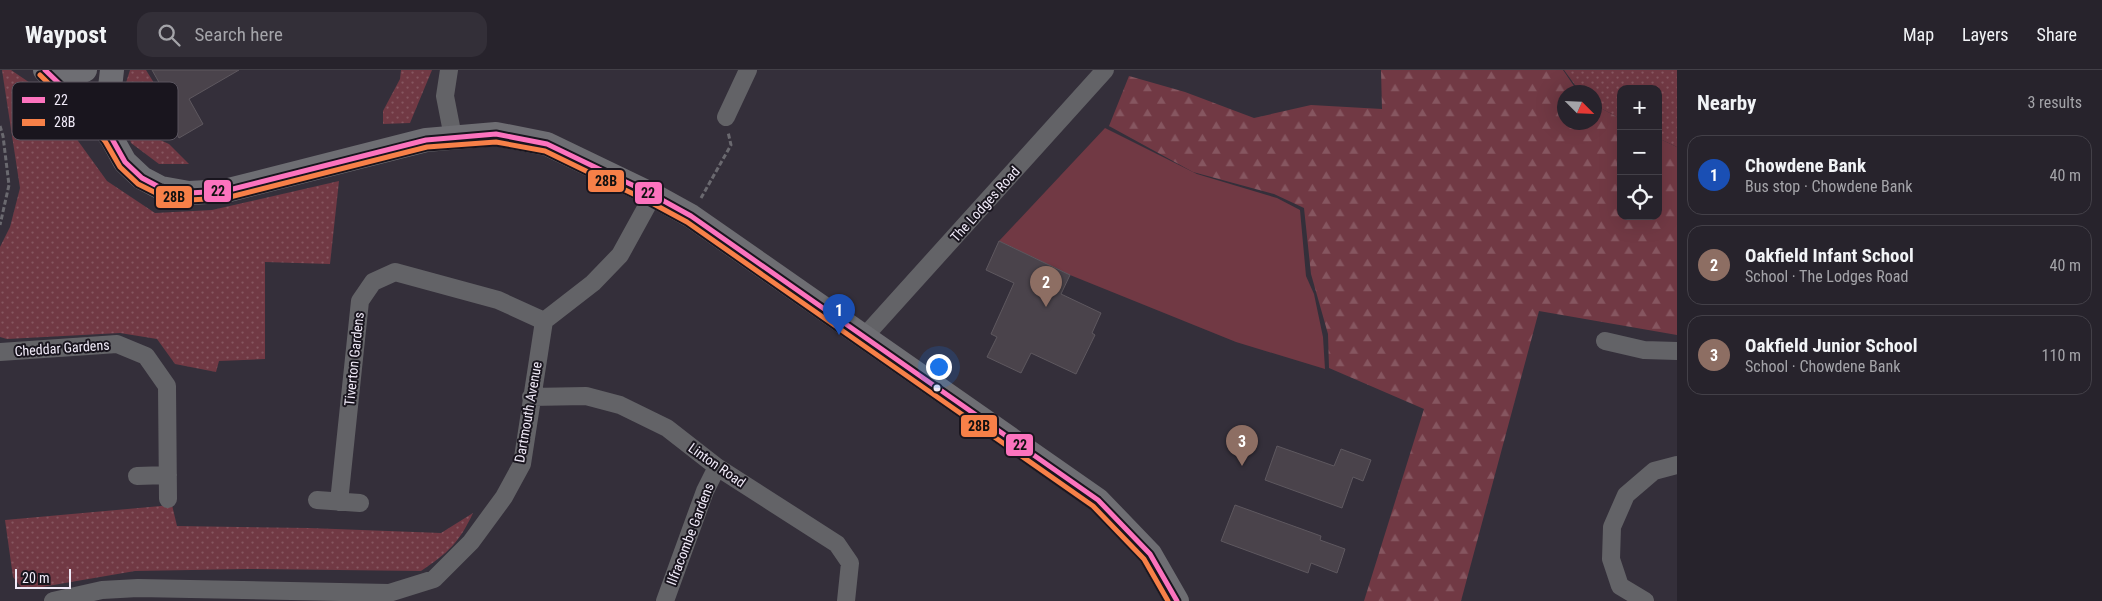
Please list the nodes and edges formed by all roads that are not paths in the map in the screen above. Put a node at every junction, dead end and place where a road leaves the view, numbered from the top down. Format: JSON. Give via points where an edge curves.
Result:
{"nodes":[{"id":1,"x":45,"y":70,"type":"edge"},
{"id":2,"x":60,"y":70,"type":"edge"},
{"id":3,"x":85,"y":70,"type":"edge"},
{"id":4,"x":449,"y":70,"type":"edge"},
{"id":5,"x":748,"y":70,"type":"edge"},
{"id":6,"x":1105,"y":70,"type":"edge"},
{"id":7,"x":57,"y":82,"type":"edge"},
{"id":8,"x":726,"y":118,"type":"road end"},
{"id":9,"x":453,"y":137,"type":"junction"},
{"id":10,"x":113,"y":140,"type":"edge"},
{"id":11,"x":652,"y":195,"type":"junction"},
{"id":12,"x":544,"y":321,"type":"junction"},
{"id":13,"x":864,"y":337,"type":"junction"},
{"id":14,"x":1605,"y":342,"type":"dead end"},
{"id":15,"x":1677,"y":351,"type":"edge"},
{"id":16,"x":0,"y":352,"type":"edge"},
{"id":17,"x":531,"y":397,"type":"junction"},
{"id":18,"x":1677,"y":465,"type":"edge"},
{"id":19,"x":717,"y":466,"type":"junction"},
{"id":20,"x":168,"y":475,"type":"junction"},
{"id":21,"x":137,"y":476,"type":"dead end"},
{"id":22,"x":168,"y":499,"type":"dead end"},
{"id":23,"x":317,"y":500,"type":"dead end"},
{"id":24,"x":339,"y":502,"type":"junction"},
{"id":25,"x":360,"y":503,"type":"dead end"},
{"id":26,"x":277,"y":595,"type":"edge"},
{"id":27,"x":102,"y":596,"type":"edge"},
{"id":28,"x":53,"y":601,"type":"edge"},
{"id":29,"x":665,"y":601,"type":"edge"},
{"id":30,"x":846,"y":601,"type":"edge"},
{"id":31,"x":1177,"y":601,"type":"edge"},
{"id":32,"x":1645,"y":601,"type":"edge"}],
"edges":[{"from":1,"to":7,"type":"street"},
{"from":2,"to":3,"type":"street"},
{"from":4,"to":9,"type":"street","via":[[445,96]]},
{"from":5,"to":8,"type":"street"},
{"from":6,"to":13,"type":"street","name":"The Lodges Road"},
{"from":9,"to":10,"type":"street","via":[[426,140],[225,191],[190,193],[161,188],[142,178],[125,162]]},
{"from":9,"to":11,"type":"street","via":[[496,134],[547,144]]},
{"from":11,"to":12,"type":"street","via":[[620,254],[593,283]]},
{"from":11,"to":13,"type":"street","via":[[692,216]]},
{"from":12,"to":17,"type":"street","name":"Dartmouth Avenue"},
{"from":12,"to":24,"type":"street","name":"Tiverton Gardens","via":[[498,300],[395,272],[373,282],[360,301]]},
{"from":13,"to":31,"type":"street","via":[[1098,500],[1150,554]]},
{"from":14,"to":15,"type":"street","via":[[1644,350]]},
{"from":16,"to":20,"type":"street","name":"Cheddar Gardens","via":[[117,344],[146,356],[167,386]]},
{"from":17,"to":19,"type":"street","name":"Linton Road","via":[[586,396],[620,405],[666,428]]},
{"from":17,"to":26,"type":"street","name":"Dartmouth Avenue","via":[[522,464],[504,497],[471,542],[434,578],[389,593]]},
{"from":18,"to":32,"type":"street","via":[[1654,471],[1626,495],[1612,527],[1611,559],[1620,586]]},
{"from":19,"to":29,"type":"street","name":"Ilfracombe Gardens"},
{"from":19,"to":30,"type":"street","name":"Linton Road","via":[[837,544],[850,563]]},
{"from":20,"to":21,"type":"street"},
{"from":20,"to":22,"type":"street","name":"Cheddar Gardens"},
{"from":23,"to":24,"type":"street"},
{"from":24,"to":25,"type":"street"},
{"from":26,"to":27,"type":"street","name":"Dartmouth Avenue","via":[[138,588]]},
{"from":27,"to":28,"type":"street","name":"Dartmouth Avenue"}]}
